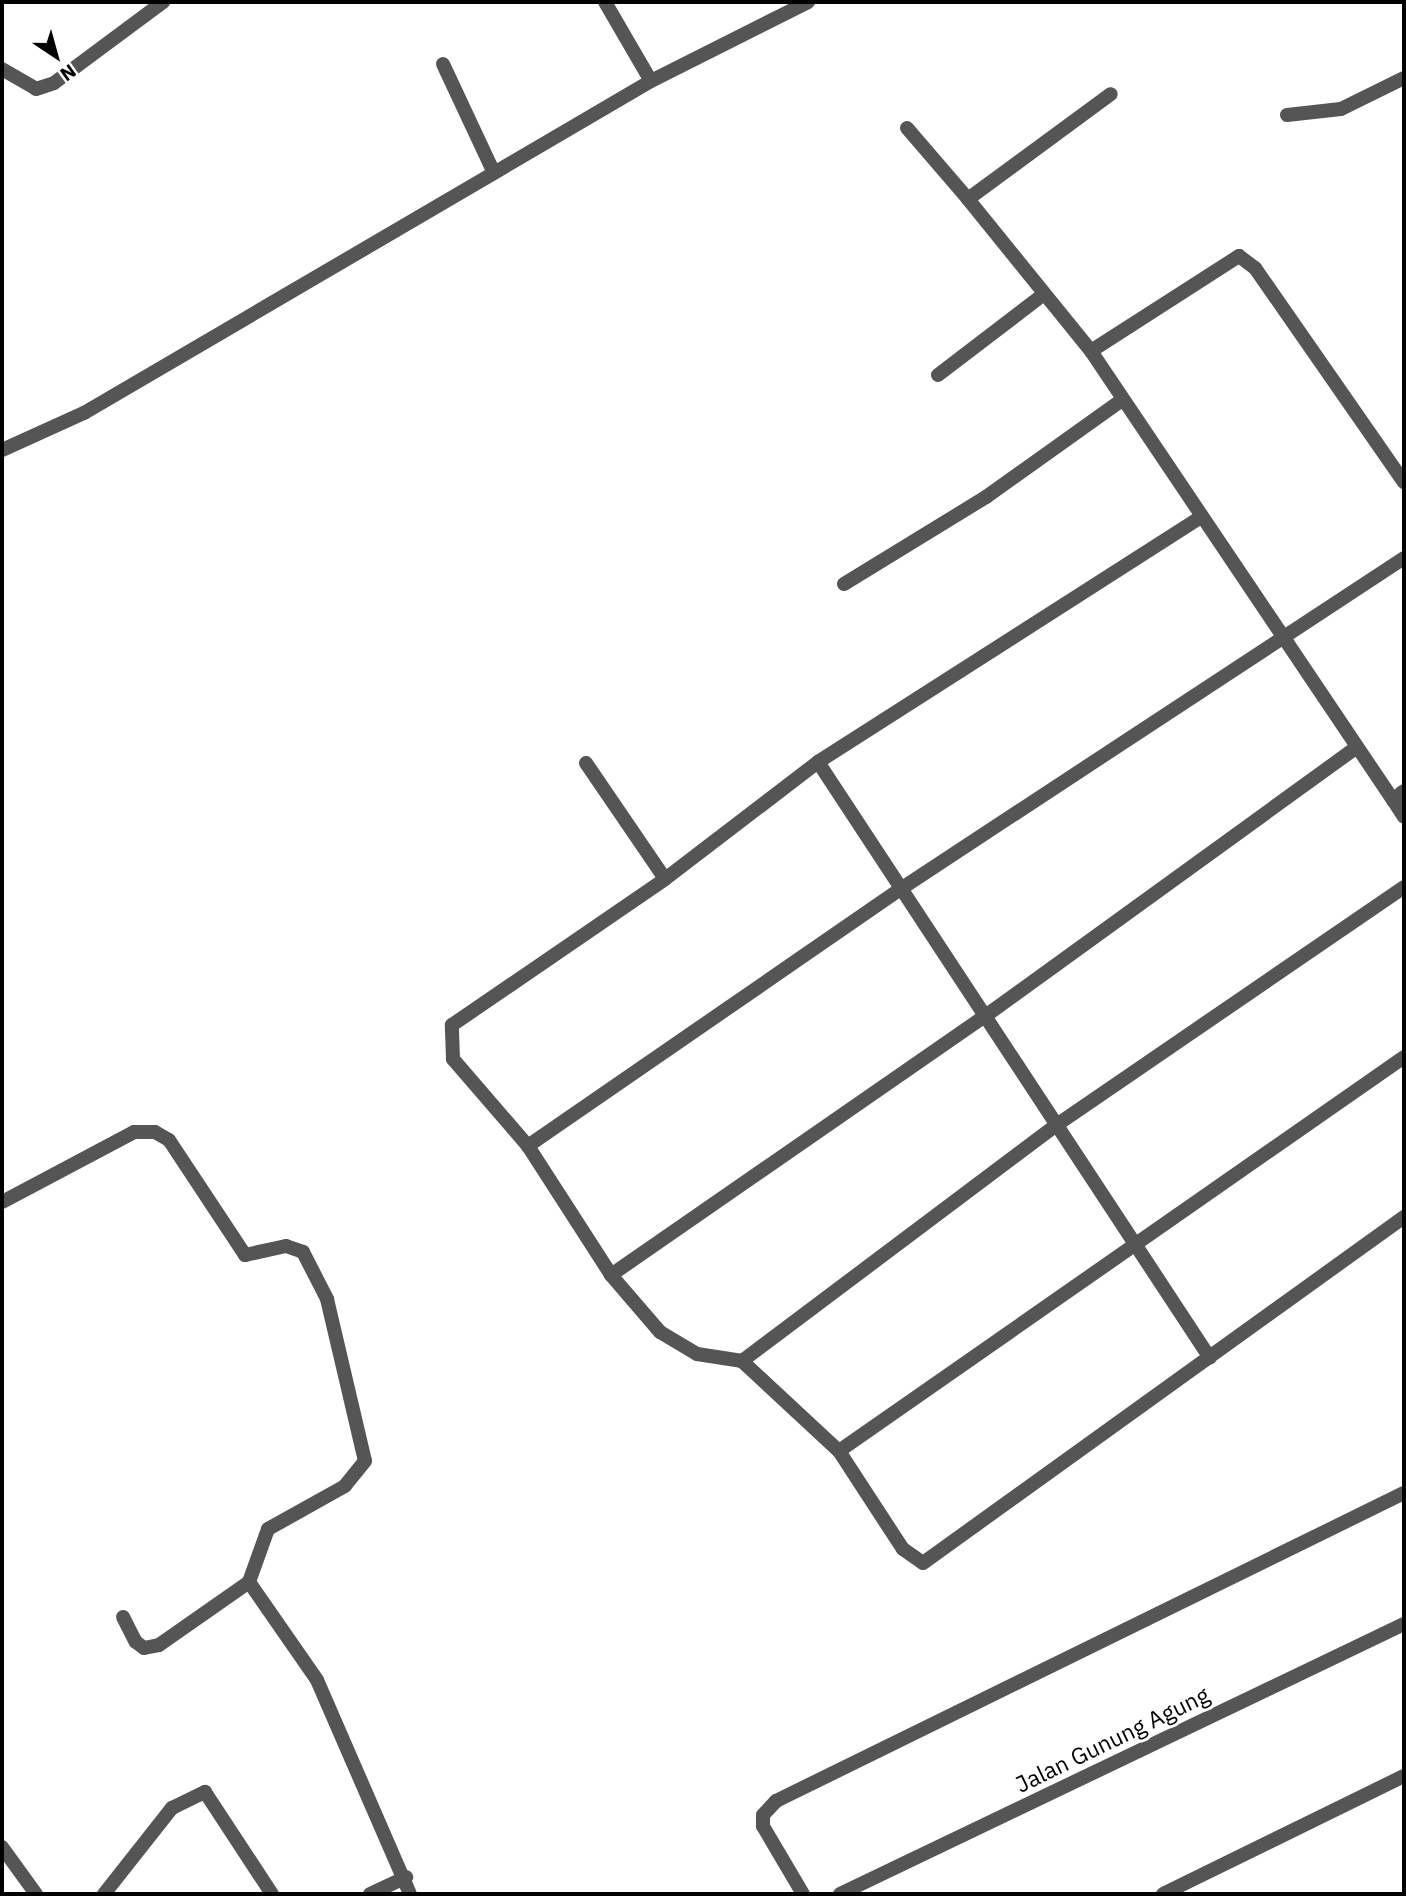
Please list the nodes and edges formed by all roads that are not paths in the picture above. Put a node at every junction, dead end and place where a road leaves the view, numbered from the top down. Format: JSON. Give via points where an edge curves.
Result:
{"nodes":[{"id":1,"x":163,"y":2,"type":"edge"},
{"id":2,"x":605,"y":2,"type":"edge"},
{"id":3,"x":803,"y":3,"type":"edge"},
{"id":4,"x":443,"y":64,"type":"dead end"},
{"id":5,"x":2,"y":69,"type":"edge"},
{"id":6,"x":1404,"y":78,"type":"edge"},
{"id":7,"x":651,"y":81,"type":"junction"},
{"id":8,"x":1111,"y":94,"type":"dead end"},
{"id":9,"x":1287,"y":115,"type":"dead end"},
{"id":10,"x":906,"y":128,"type":"dead end"},
{"id":11,"x":494,"y":173,"type":"junction"},
{"id":12,"x":968,"y":200,"type":"junction"},
{"id":13,"x":1044,"y":294,"type":"junction"},
{"id":14,"x":1090,"y":351,"type":"junction"},
{"id":15,"x":938,"y":375,"type":"dead end"},
{"id":16,"x":1122,"y":400,"type":"junction"},
{"id":17,"x":2,"y":450,"type":"edge"},
{"id":18,"x":1404,"y":482,"type":"edge"},
{"id":19,"x":1200,"y":518,"type":"junction"},
{"id":20,"x":1404,"y":558,"type":"edge"},
{"id":21,"x":844,"y":584,"type":"dead end"},
{"id":22,"x":1279,"y":638,"type":"junction"},
{"id":23,"x":1354,"y":749,"type":"junction"},
{"id":24,"x":818,"y":762,"type":"junction"},
{"id":25,"x":586,"y":763,"type":"dead end"},
{"id":26,"x":1399,"y":795,"type":"edge"},
{"id":27,"x":1404,"y":817,"type":"edge"},
{"id":28,"x":665,"y":879,"type":"junction"},
{"id":29,"x":1404,"y":887,"type":"edge"},
{"id":30,"x":899,"y":890,"type":"junction"},
{"id":31,"x":984,"y":1017,"type":"junction"},
{"id":32,"x":1404,"y":1057,"type":"edge"},
{"id":33,"x":1058,"y":1124,"type":"junction"},
{"id":34,"x":528,"y":1146,"type":"junction"},
{"id":35,"x":2,"y":1202,"type":"edge"},
{"id":36,"x":1404,"y":1217,"type":"edge"},
{"id":37,"x":1136,"y":1239,"type":"junction"},
{"id":38,"x":611,"y":1275,"type":"junction"},
{"id":39,"x":1210,"y":1358,"type":"junction"},
{"id":40,"x":741,"y":1361,"type":"junction"},
{"id":41,"x":839,"y":1451,"type":"junction"},
{"id":42,"x":1404,"y":1493,"type":"edge"},
{"id":43,"x":248,"y":1582,"type":"junction"},
{"id":44,"x":122,"y":1617,"type":"dead end"},
{"id":45,"x":1404,"y":1624,"type":"edge"},
{"id":46,"x":1404,"y":1776,"type":"edge"},
{"id":47,"x":2,"y":1847,"type":"edge"},
{"id":48,"x":406,"y":1877,"type":"junction"},
{"id":49,"x":36,"y":1894,"type":"edge"},
{"id":50,"x":104,"y":1894,"type":"edge"},
{"id":51,"x":272,"y":1894,"type":"edge"},
{"id":52,"x":370,"y":1894,"type":"edge"},
{"id":53,"x":410,"y":1894,"type":"edge"},
{"id":54,"x":803,"y":1894,"type":"edge"},
{"id":55,"x":840,"y":1894,"type":"edge"},
{"id":56,"x":1163,"y":1894,"type":"edge"}],
"edges":[{"from":1,"to":5,"type":"street","via":[[54,83],[36,89]]},
{"from":2,"to":7,"type":"street"},
{"from":3,"to":7,"type":"street"},
{"from":4,"to":11,"type":"street"},
{"from":6,"to":9,"type":"street","via":[[1341,109]]},
{"from":7,"to":11,"type":"street"},
{"from":8,"to":12,"type":"street"},
{"from":10,"to":12,"type":"street"},
{"from":11,"to":17,"type":"street","via":[[84,413]]},
{"from":12,"to":13,"type":"street"},
{"from":13,"to":14,"type":"street"},
{"from":13,"to":15,"type":"street"},
{"from":14,"to":16,"type":"street"},
{"from":14,"to":18,"type":"street","via":[[1217,264],[1245,259]]},
{"from":16,"to":19,"type":"street"},
{"from":16,"to":21,"type":"street","via":[[986,497]]},
{"from":19,"to":22,"type":"street"},
{"from":19,"to":24,"type":"street"},
{"from":20,"to":22,"type":"street"},
{"from":22,"to":23,"type":"street"},
{"from":22,"to":30,"type":"street"},
{"from":23,"to":26,"type":"street"},
{"from":23,"to":31,"type":"street"},
{"from":24,"to":28,"type":"street"},
{"from":24,"to":30,"type":"street"},
{"from":25,"to":28,"type":"street"},
{"from":26,"to":27,"type":"street"},
{"from":28,"to":34,"type":"street","via":[[452,1025],[453,1059]]},
{"from":29,"to":33,"type":"street"},
{"from":30,"to":31,"type":"street"},
{"from":30,"to":34,"type":"street"},
{"from":31,"to":33,"type":"street"},
{"from":31,"to":38,"type":"street"},
{"from":32,"to":37,"type":"street"},
{"from":33,"to":37,"type":"street"},
{"from":33,"to":40,"type":"street"},
{"from":34,"to":38,"type":"street"},
{"from":35,"to":43,"type":"street","via":[[134,1132],[155,1132],[169,1140],[245,1255],[286,1246],[303,1252],[327,1299],[365,1461],[345,1486],[268,1529]]},
{"from":36,"to":39,"type":"street"},
{"from":37,"to":39,"type":"street"},
{"from":37,"to":41,"type":"street"},
{"from":38,"to":40,"type":"street","via":[[660,1332],[697,1354]]},
{"from":39,"to":41,"type":"street","via":[[923,1563],[903,1549]]},
{"from":40,"to":41,"type":"street"},
{"from":42,"to":54,"type":"street","via":[[776,1801],[763,1815],[763,1826]]},
{"from":43,"to":44,"type":"street","via":[[159,1645],[144,1648],[136,1642]]},
{"from":43,"to":48,"type":"street","via":[[317,1680]]},
{"from":45,"to":55,"type":"street","name":"Jalan Gunung Agung"},
{"from":46,"to":56,"type":"street"},
{"from":47,"to":49,"type":"street"},
{"from":48,"to":52,"type":"street"},
{"from":48,"to":53,"type":"street"},
{"from":50,"to":51,"type":"street","via":[[173,1808],[205,1792]]}]}
